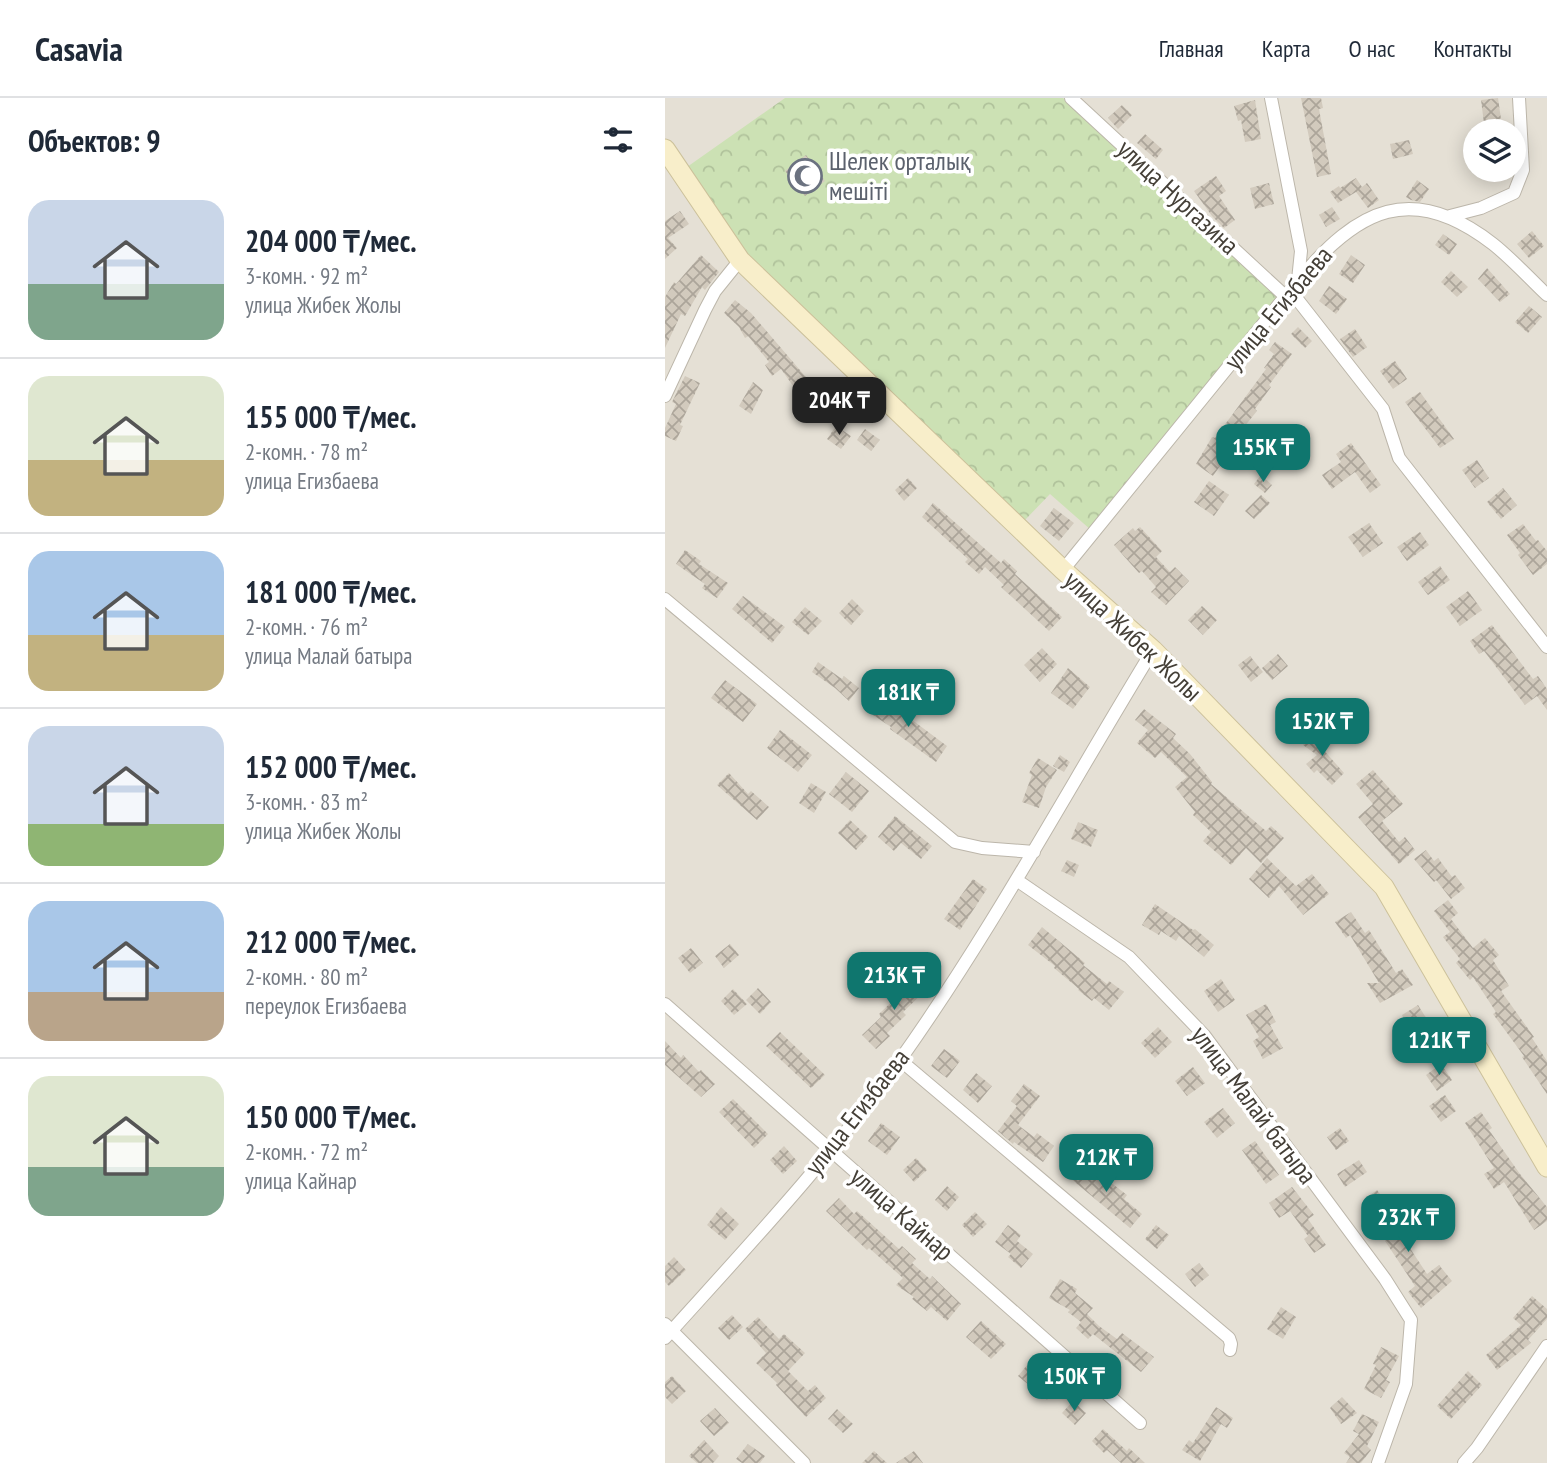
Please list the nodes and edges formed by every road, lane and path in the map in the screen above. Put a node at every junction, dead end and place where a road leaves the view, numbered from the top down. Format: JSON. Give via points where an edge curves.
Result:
{"nodes":[{"id":1,"x":1071,"y":98,"type":"edge"},
{"id":2,"x":1271,"y":98,"type":"edge"},
{"id":3,"x":1519,"y":98,"type":"edge"},
{"id":4,"x":665,"y":149,"type":"edge"},
{"id":5,"x":1450,"y":216,"type":"junction"},
{"id":6,"x":740,"y":260,"type":"junction"},
{"id":7,"x":1291,"y":289,"type":"junction"},
{"id":8,"x":1547,"y":295,"type":"edge"},
{"id":9,"x":665,"y":396,"type":"edge"},
{"id":10,"x":1063,"y":570,"type":"junction"},
{"id":11,"x":665,"y":599,"type":"edge"},
{"id":12,"x":1547,"y":647,"type":"edge"},
{"id":13,"x":1153,"y":650,"type":"junction"},
{"id":14,"x":1034,"y":852,"type":"junction"},
{"id":15,"x":1018,"y":881,"type":"junction"},
{"id":16,"x":665,"y":1004,"type":"edge"},
{"id":17,"x":900,"y":1060,"type":"junction"},
{"id":18,"x":829,"y":1150,"type":"junction"},
{"id":19,"x":1547,"y":1167,"type":"edge"},
{"id":20,"x":667,"y":1331,"type":"edge"},
{"id":21,"x":1547,"y":1346,"type":"edge"},
{"id":22,"x":1230,"y":1350,"type":"dead end"},
{"id":23,"x":1140,"y":1423,"type":"dead end"},
{"id":24,"x":804,"y":1463,"type":"edge"},
{"id":25,"x":1378,"y":1463,"type":"edge"},
{"id":26,"x":1464,"y":1463,"type":"edge"}],
"edges":[{"from":1,"to":7,"type":"street","name":"улица Нургазина"},
{"from":2,"to":7,"type":"street","via":[[1301,251]]},
{"from":3,"to":5,"type":"street","via":[[1523,170],[1514,193]]},
{"from":4,"to":6,"type":"main road","name":"улица Жибек Жолы"},
{"from":5,"to":7,"type":"street","name":"улица Егизбаева","via":[[1420,208],[1393,210],[1368,219],[1323,251]]},
{"from":5,"to":8,"type":"street","name":"улица Егизбаева","via":[[1493,244]]},
{"from":6,"to":9,"type":"street","via":[[715,291]]},
{"from":6,"to":10,"type":"main road","name":"улица Жибек Жолы"},
{"from":7,"to":10,"type":"street","name":"улица Егизбаева"},
{"from":7,"to":12,"type":"street","name":"улица Нургазина","via":[[1383,409],[1399,458]]},
{"from":10,"to":13,"type":"main road","name":"улица Жибек Жолы"},
{"from":11,"to":14,"type":"street","via":[[955,842]]},
{"from":13,"to":14,"type":"street","name":"улица Егизбаева"},
{"from":13,"to":19,"type":"main road","name":"улица Жибек Жолы","via":[[1384,887]]},
{"from":14,"to":15,"type":"street","name":"улица Егизбаева"},
{"from":15,"to":17,"type":"street","name":"улица Егизбаева"},
{"from":15,"to":25,"type":"street","name":"улица Малай батыра","via":[[1129,957],[1204,1035],[1411,1320],[1406,1384]]},
{"from":16,"to":18,"type":"street","name":"улица Кайнар"},
{"from":17,"to":18,"type":"street","name":"улица Егизбаева"},
{"from":17,"to":22,"type":"street","via":[[1229,1338]]},
{"from":18,"to":20,"type":"street","name":"улица Егизбаева","via":[[768,1224]]},
{"from":18,"to":23,"type":"street","name":"улица Кайнар"},
{"from":20,"to":24,"type":"street"},
{"from":21,"to":26,"type":"street"}]}
